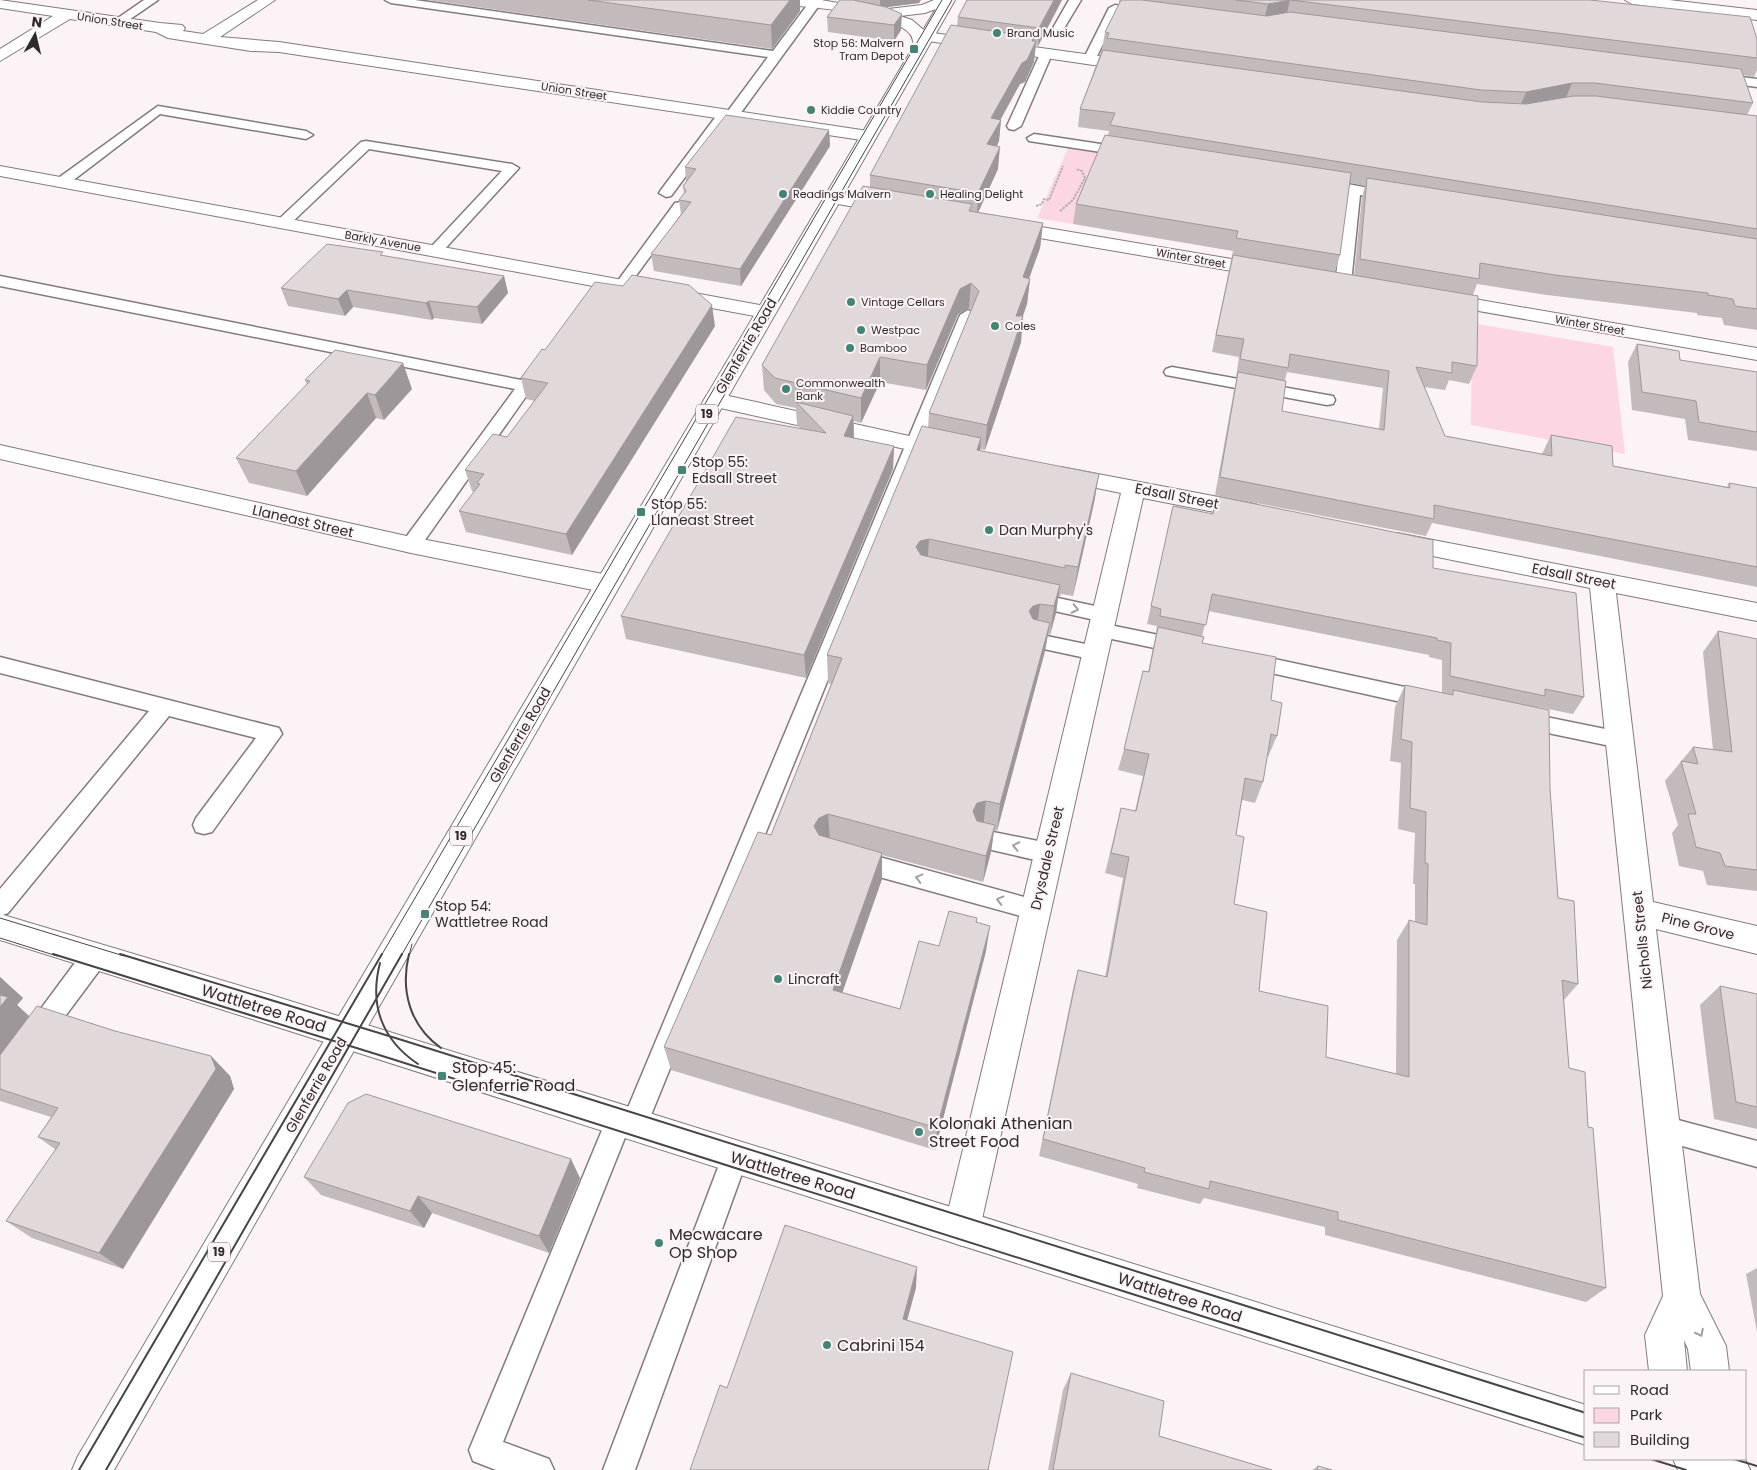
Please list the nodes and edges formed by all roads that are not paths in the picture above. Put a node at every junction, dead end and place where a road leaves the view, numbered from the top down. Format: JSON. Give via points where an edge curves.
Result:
{"nodes":[{"id":1,"x":7,"y":0,"type":"edge"},
{"id":2,"x":152,"y":0,"type":"edge"},
{"id":3,"x":268,"y":0,"type":"edge"},
{"id":4,"x":391,"y":0,"type":"edge"},
{"id":5,"x":778,"y":0,"type":"edge"},
{"id":6,"x":947,"y":0,"type":"edge"},
{"id":7,"x":1075,"y":0,"type":"edge"},
{"id":8,"x":1632,"y":0,"type":"edge"},
{"id":9,"x":816,"y":2,"type":"edge"},
{"id":10,"x":0,"y":4,"type":"edge"},
{"id":11,"x":1117,"y":4,"type":"edge"},
{"id":12,"x":869,"y":12,"type":"junction"},
{"id":13,"x":67,"y":14,"type":"junction"},
{"id":14,"x":1162,"y":14,"type":"edge"},
{"id":15,"x":1757,"y":15,"type":"edge"},
{"id":16,"x":119,"y":22,"type":"junction"},
{"id":17,"x":1059,"y":28,"type":"dead end"},
{"id":18,"x":217,"y":37,"type":"junction"},
{"id":19,"x":924,"y":41,"type":"junction"},
{"id":20,"x":1046,"y":54,"type":"junction"},
{"id":21,"x":776,"y":55,"type":"junction"},
{"id":22,"x":0,"y":56,"type":"edge"},
{"id":23,"x":1089,"y":60,"type":"junction"},
{"id":24,"x":1149,"y":68,"type":"edge"},
{"id":25,"x":1708,"y":76,"type":"edge"},
{"id":26,"x":1757,"y":83,"type":"edge"},
{"id":27,"x":728,"y":115,"type":"junction"},
{"id":28,"x":1014,"y":126,"type":"dead end"},
{"id":29,"x":306,"y":135,"type":"dead end"},
{"id":30,"x":868,"y":136,"type":"junction"},
{"id":31,"x":1034,"y":138,"type":"dead end"},
{"id":32,"x":1140,"y":154,"type":"edge"},
{"id":33,"x":0,"y":171,"type":"edge"},
{"id":34,"x":1306,"y":180,"type":"edge"},
{"id":35,"x":62,"y":182,"type":"junction"},
{"id":36,"x":1354,"y":188,"type":"junction"},
{"id":37,"x":666,"y":193,"type":"dead end"},
{"id":38,"x":832,"y":198,"type":"junction"},
{"id":39,"x":1406,"y":198,"type":"edge"},
{"id":40,"x":680,"y":206,"type":"edge"},
{"id":41,"x":910,"y":210,"type":"edge"},
{"id":42,"x":283,"y":223,"type":"junction"},
{"id":43,"x":986,"y":223,"type":"edge"},
{"id":44,"x":436,"y":250,"type":"junction"},
{"id":45,"x":1289,"y":274,"type":"edge"},
{"id":46,"x":599,"y":281,"type":"junction"},
{"id":47,"x":1334,"y":281,"type":"joint"},
{"id":48,"x":0,"y":282,"type":"edge"},
{"id":49,"x":622,"y":285,"type":"junction"},
{"id":50,"x":1363,"y":286,"type":"edge"},
{"id":51,"x":1422,"y":296,"type":"edge"},
{"id":52,"x":587,"y":298,"type":"edge"},
{"id":53,"x":765,"y":312,"type":"junction"},
{"id":54,"x":968,"y":315,"type":"edge"},
{"id":55,"x":1757,"y":354,"type":"edge"},
{"id":56,"x":542,"y":362,"type":"edge"},
{"id":57,"x":1172,"y":372,"type":"dead end"},
{"id":58,"x":525,"y":386,"type":"junction"},
{"id":59,"x":715,"y":400,"type":"junction"},
{"id":60,"x":1327,"y":400,"type":"dead end"},
{"id":61,"x":913,"y":445,"type":"junction"},
{"id":62,"x":0,"y":452,"type":"edge"},
{"id":63,"x":969,"y":456,"type":"edge"},
{"id":64,"x":1036,"y":469,"type":"edge"},
{"id":65,"x":1134,"y":488,"type":"junction"},
{"id":66,"x":1271,"y":515,"type":"edge"},
{"id":67,"x":1378,"y":537,"type":"edge"},
{"id":68,"x":411,"y":545,"type":"junction"},
{"id":69,"x":1602,"y":581,"type":"junction"},
{"id":70,"x":608,"y":584,"type":"junction"},
{"id":71,"x":1016,"y":596,"type":"edge"},
{"id":72,"x":1757,"y":612,"type":"edge"},
{"id":73,"x":1100,"y":633,"type":"junction"},
{"id":74,"x":1037,"y":642,"type":"edge"},
{"id":75,"x":0,"y":665,"type":"edge"},
{"id":76,"x":1448,"y":704,"type":"edge"},
{"id":77,"x":164,"y":708,"type":"junction"},
{"id":78,"x":1506,"y":716,"type":"edge"},
{"id":79,"x":1620,"y":740,"type":"junction"},
{"id":80,"x":204,"y":825,"type":"dead end"},
{"id":81,"x":983,"y":839,"type":"edge"},
{"id":82,"x":1048,"y":853,"type":"junction"},
{"id":83,"x":844,"y":857,"type":"edge"},
{"id":84,"x":0,"y":906,"type":"edge"},
{"id":85,"x":1035,"y":910,"type":"junction"},
{"id":86,"x":1639,"y":912,"type":"junction"},
{"id":87,"x":0,"y":927,"type":"edge"},
{"id":88,"x":1757,"y":940,"type":"edge"},
{"id":89,"x":95,"y":956,"type":"junction"},
{"id":90,"x":345,"y":1034,"type":"junction"},
{"id":91,"x":22,"y":1053,"type":"edge"},
{"id":92,"x":626,"y":1122,"type":"junction"},
{"id":93,"x":1663,"y":1129,"type":"junction"},
{"id":94,"x":1757,"y":1154,"type":"edge"},
{"id":95,"x":735,"y":1157,"type":"junction"},
{"id":96,"x":962,"y":1228,"type":"junction"},
{"id":97,"x":1682,"y":1298,"type":"junction"},
{"id":98,"x":1668,"y":1370,"type":"edge"},
{"id":99,"x":1710,"y":1370,"type":"edge"},
{"id":100,"x":1584,"y":1424,"type":"edge"},
{"id":101,"x":92,"y":1470,"type":"edge"},
{"id":102,"x":538,"y":1470,"type":"edge"},
{"id":103,"x":619,"y":1470,"type":"edge"}],
"edges":[{"from":1,"to":10,"type":"street"},
{"from":2,"to":16,"type":"lane"},
{"from":3,"to":18,"type":"street"},
{"from":4,"to":21,"type":"lane"},
{"from":5,"to":9,"type":"street"},
{"from":6,"to":12,"type":"street","via":[[915,11]]},
{"from":6,"to":19,"type":"street","name":"Glenferrie Road","number":"19"},
{"from":7,"to":17,"type":"lane"},
{"from":8,"to":15,"type":"street"},
{"from":9,"to":12,"type":"street"},
{"from":9,"to":21,"type":"lane"},
{"from":10,"to":13,"type":"street","name":"Union Street"},
{"from":11,"to":14,"type":"lane"},
{"from":11,"to":23,"type":"lane"},
{"from":12,"to":19,"type":"street","via":[[891,16],[912,25]]},
{"from":13,"to":16,"type":"street","name":"Union Street"},
{"from":13,"to":22,"type":"street"},
{"from":16,"to":18,"type":"street","name":"Union Street","via":[[160,28],[168,33]]},
{"from":18,"to":27,"type":"street","name":"Union Street","via":[[251,46],[279,47]]},
{"from":19,"to":20,"type":"street"},
{"from":19,"to":30,"type":"street","name":"Glenferrie Road","number":"19"},
{"from":20,"to":23,"type":"street"},
{"from":20,"to":28,"type":"lane"},
{"from":21,"to":27,"type":"lane"},
{"from":23,"to":24,"type":"street"},
{"from":25,"to":26,"type":"lane"},
{"from":27,"to":30,"type":"street","name":"Union Street"},
{"from":27,"to":37,"type":"lane"},
{"from":29,"to":35,"type":"lane","via":[[158,110]]},
{"from":30,"to":38,"type":"street","name":"Glenferrie Road","number":"19"},
{"from":31,"to":32,"type":"lane"},
{"from":33,"to":35,"type":"street","name":"Barkly Avenue"},
{"from":34,"to":36,"type":"lane"},
{"from":35,"to":42,"type":"street","name":"Barkly Avenue"},
{"from":36,"to":39,"type":"lane"},
{"from":36,"to":47,"type":"lane"},
{"from":38,"to":41,"type":"street"},
{"from":38,"to":53,"type":"street","name":"Glenferrie Road","number":"19"},
{"from":40,"to":49,"type":"lane"},
{"from":42,"to":44,"type":"street","name":"Barkly Avenue"},
{"from":42,"to":44,"type":"lane","via":[[366,146],[512,168]]},
{"from":43,"to":45,"type":"street","name":"Winter Street"},
{"from":44,"to":46,"type":"street","name":"Barkly Avenue"},
{"from":46,"to":49,"type":"street","name":"Barkly Avenue"},
{"from":46,"to":52,"type":"lane"},
{"from":47,"to":50,"type":"street"},
{"from":48,"to":58,"type":"lane"},
{"from":49,"to":53,"type":"street","name":"Barkly Avenue"},
{"from":51,"to":55,"type":"street","name":"Winter Street"},
{"from":53,"to":59,"type":"street","name":"Glenferrie Road","number":"19"},
{"from":54,"to":61,"type":"lane"},
{"from":56,"to":58,"type":"lane"},
{"from":57,"to":60,"type":"lane"},
{"from":58,"to":68,"type":"lane"},
{"from":59,"to":61,"type":"street"},
{"from":59,"to":70,"type":"street","name":"Glenferrie Road","number":"19"},
{"from":61,"to":63,"type":"street"},
{"from":61,"to":92,"type":"lane"},
{"from":62,"to":68,"type":"street","name":"Llaneast Street"},
{"from":64,"to":65,"type":"street","name":"Edsall Street"},
{"from":65,"to":66,"type":"street","name":"Edsall Street"},
{"from":65,"to":73,"type":"street","name":"Drysdale Street"},
{"from":67,"to":69,"type":"street","name":"Edsall Street"},
{"from":68,"to":70,"type":"street","name":"Llaneast Street"},
{"from":69,"to":72,"type":"street","name":"Edsall Street"},
{"from":69,"to":79,"type":"street","name":"Nicholls Street"},
{"from":70,"to":90,"type":"street","name":"Glenferrie Road","number":"19"},
{"from":71,"to":73,"type":"lane","one_way":true,"via":[[1045,602]]},
{"from":73,"to":74,"type":"lane"},
{"from":73,"to":76,"type":"lane"},
{"from":73,"to":82,"type":"street","name":"Drysdale Street"},
{"from":75,"to":77,"type":"lane"},
{"from":77,"to":80,"type":"lane","via":[[271,734]]},
{"from":77,"to":84,"type":"lane"},
{"from":78,"to":79,"type":"lane"},
{"from":79,"to":86,"type":"street","name":"Nicholls Street"},
{"from":82,"to":81,"type":"lane","one_way":true},
{"from":82,"to":85,"type":"street","name":"Drysdale Street"},
{"from":85,"to":83,"type":"lane","one_way":true},
{"from":85,"to":96,"type":"street","name":"Drysdale Street"},
{"from":86,"to":88,"type":"street","name":"Pine Grove"},
{"from":86,"to":93,"type":"street","name":"Nicholls Street"},
{"from":87,"to":89,"type":"street","name":"Wattletree Road"},
{"from":89,"to":90,"type":"street","name":"Wattletree Road"},
{"from":89,"to":91,"type":"lane"},
{"from":90,"to":92,"type":"street","name":"Wattletree Road"},
{"from":90,"to":101,"type":"street","name":"Glenferrie Road","number":"19"},
{"from":92,"to":95,"type":"street","name":"Wattletree Road"},
{"from":92,"to":102,"type":"lane","via":[[484,1450]]},
{"from":93,"to":94,"type":"lane"},
{"from":93,"to":97,"type":"street","name":"Nicholls Street"},
{"from":95,"to":96,"type":"street","name":"Wattletree Road"},
{"from":95,"to":103,"type":"lane"},
{"from":96,"to":100,"type":"street","name":"Wattletree Road"},
{"from":97,"to":98,"type":"street","via":[[1664,1335]]},
{"from":97,"to":99,"type":"street","name":"Nicholls Street","one_way":true,"via":[[1707,1346]]}]}
